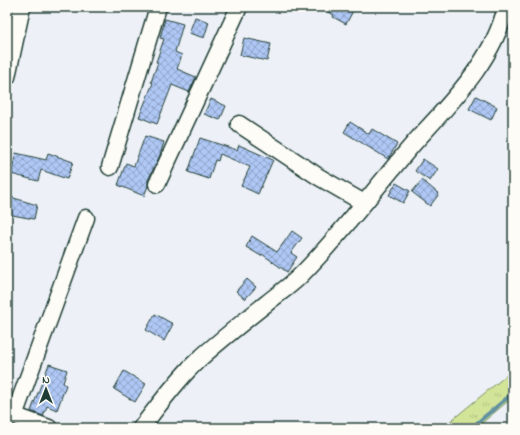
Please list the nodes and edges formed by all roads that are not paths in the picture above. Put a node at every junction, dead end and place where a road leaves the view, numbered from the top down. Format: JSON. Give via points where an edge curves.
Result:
{"nodes":[{"id":1,"x":22,"y":7,"type":"edge"},
{"id":2,"x":158,"y":7,"type":"edge"},
{"id":3,"x":239,"y":7,"type":"edge"},
{"id":4,"x":506,"y":7,"type":"edge"},
{"id":5,"x":7,"y":76,"type":"edge"},
{"id":6,"x":239,"y":124,"type":"dead end"},
{"id":7,"x":110,"y":167,"type":"dead end"},
{"id":8,"x":157,"y":184,"type":"dead end"},
{"id":9,"x":364,"y":203,"type":"junction"},
{"id":10,"x":86,"y":218,"type":"dead end"},
{"id":11,"x":10,"y":415,"type":"edge"},
{"id":12,"x":49,"y":428,"type":"edge"},
{"id":13,"x":140,"y":428,"type":"edge"}],
"edges":[{"from":1,"to":5,"type":"street"},
{"from":2,"to":7,"type":"street"},
{"from":3,"to":8,"type":"street"},
{"from":4,"to":9,"type":"street","via":[[494,40],[464,87]]},
{"from":6,"to":9,"type":"street","via":[[319,177]]},
{"from":9,"to":13,"type":"street","via":[[299,278],[197,362]]},
{"from":10,"to":11,"type":"street"},
{"from":11,"to":12,"type":"street"}]}
